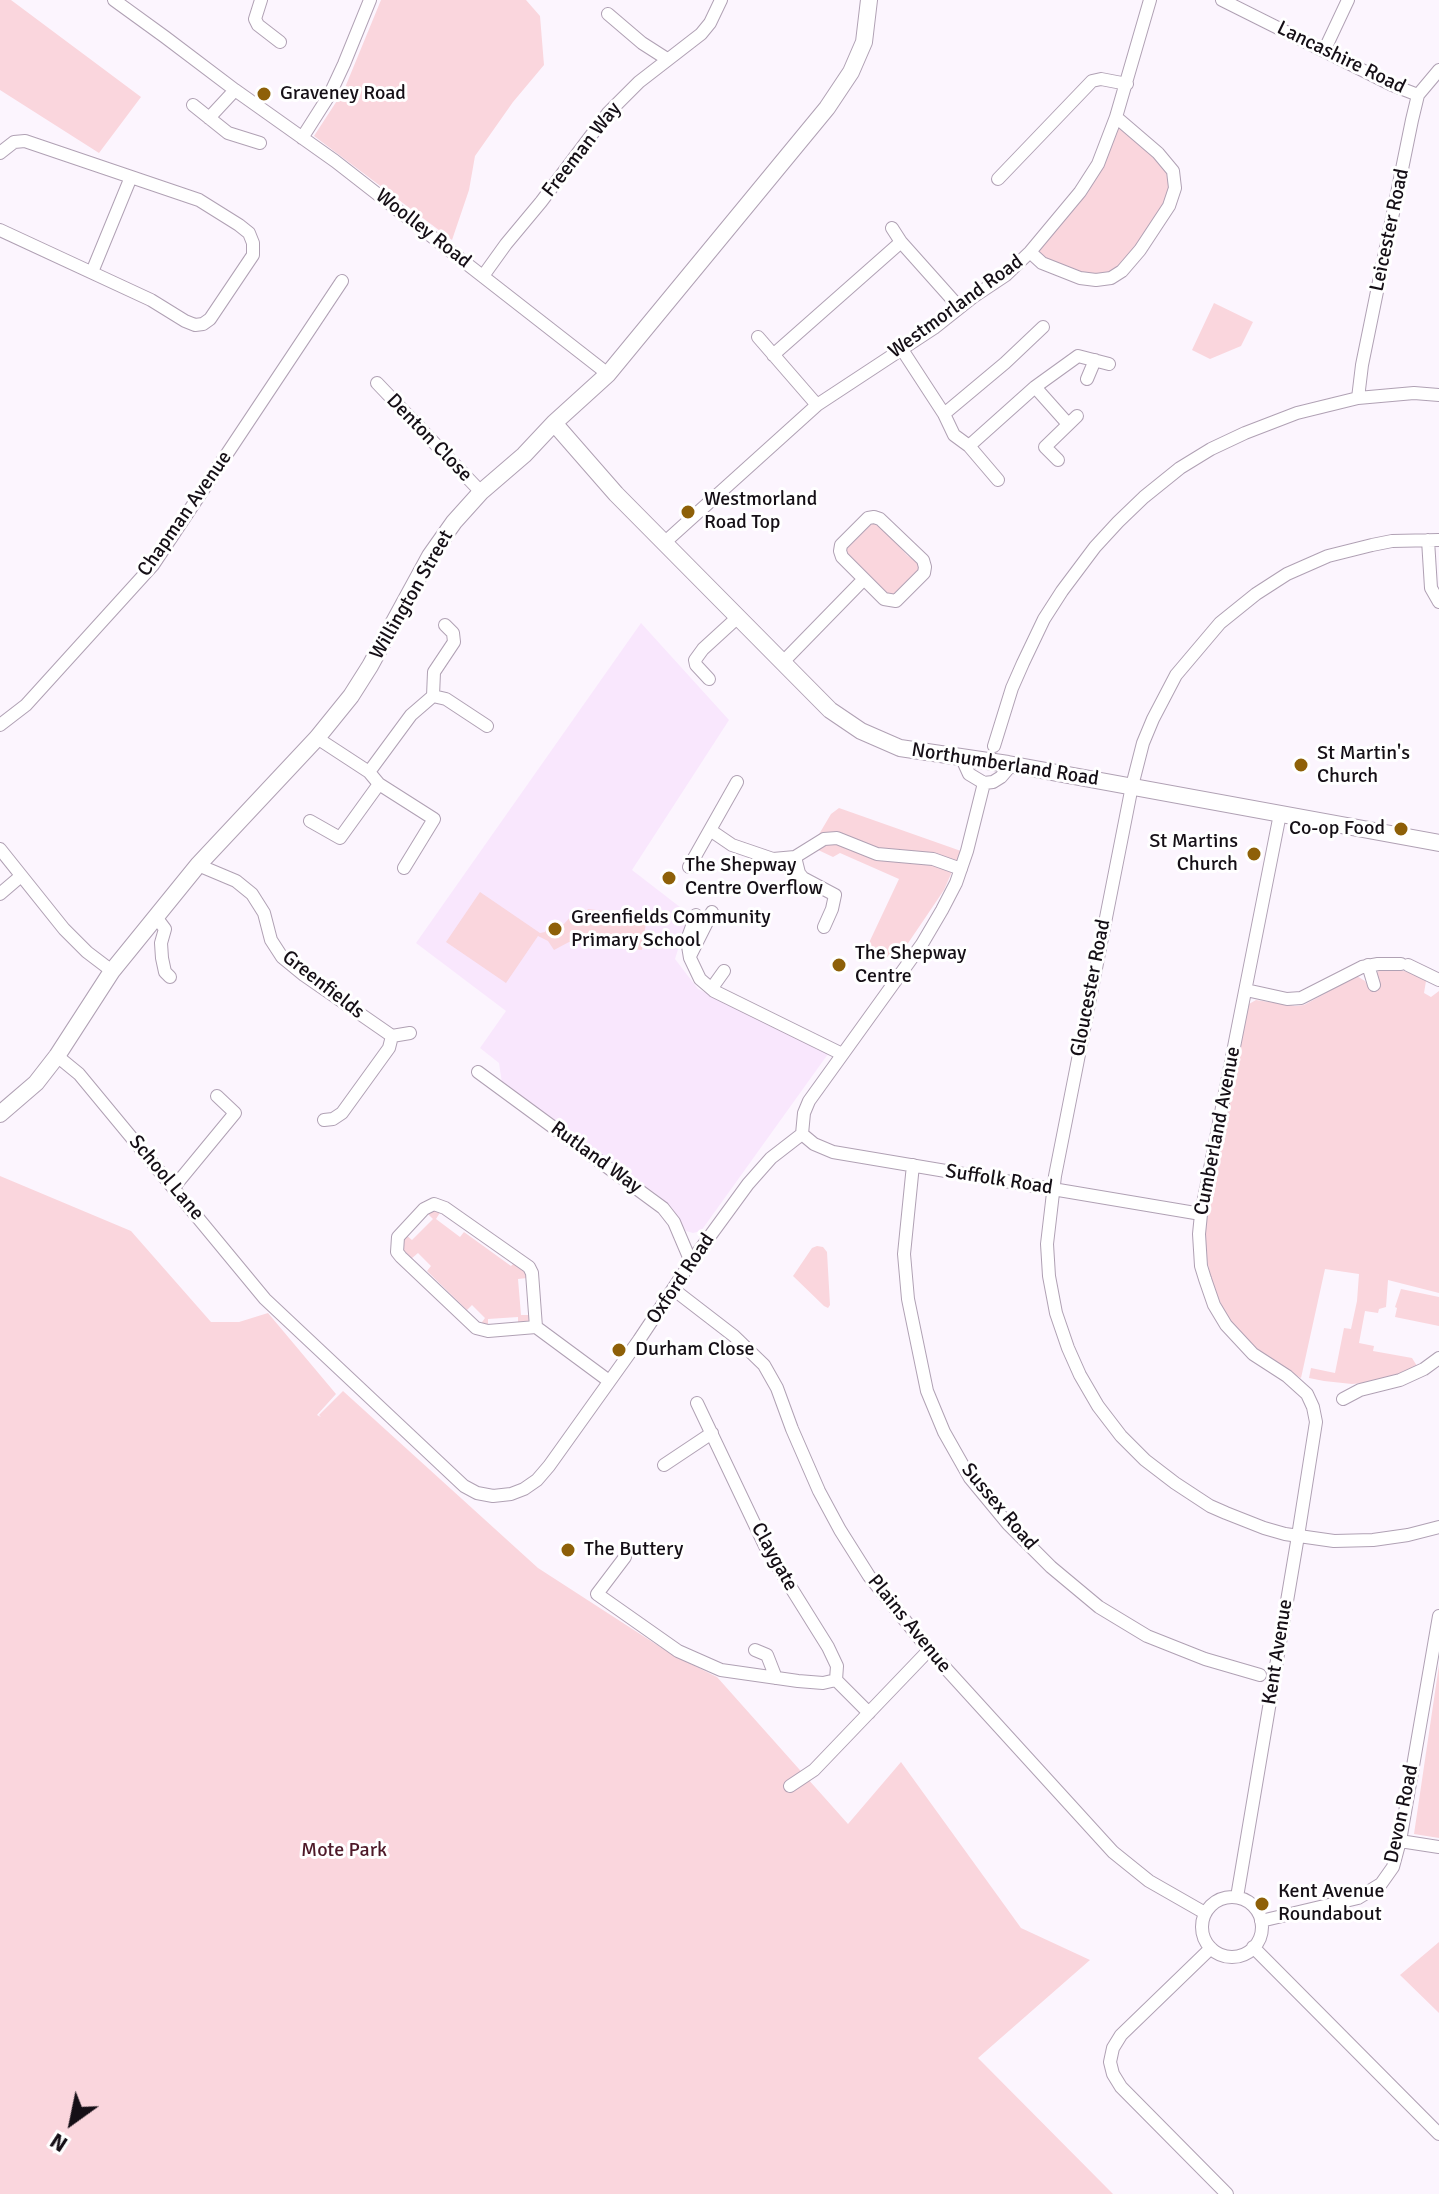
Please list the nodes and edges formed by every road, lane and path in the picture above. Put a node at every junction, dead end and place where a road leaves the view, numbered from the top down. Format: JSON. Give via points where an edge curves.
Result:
{"nodes":[{"id":1,"x":114,"y":0,"type":"edge"},
{"id":2,"x":261,"y":0,"type":"edge"},
{"id":3,"x":370,"y":0,"type":"edge"},
{"id":4,"x":721,"y":0,"type":"edge"},
{"id":5,"x":869,"y":0,"type":"edge"},
{"id":6,"x":1150,"y":0,"type":"edge"},
{"id":7,"x":1222,"y":0,"type":"edge"},
{"id":8,"x":1348,"y":0,"type":"edge"},
{"id":9,"x":608,"y":14,"type":"dead end"},
{"id":10,"x":280,"y":42,"type":"dead end"},
{"id":11,"x":1324,"y":51,"type":"junction"},
{"id":12,"x":667,"y":59,"type":"junction"},
{"id":13,"x":1439,"y":70,"type":"edge"},
{"id":14,"x":1127,"y":84,"type":"junction"},
{"id":15,"x":235,"y":90,"type":"junction"},
{"id":16,"x":1418,"y":95,"type":"junction"},
{"id":17,"x":193,"y":105,"type":"dead end"},
{"id":18,"x":1116,"y":117,"type":"junction"},
{"id":19,"x":209,"y":118,"type":"junction"},
{"id":20,"x":302,"y":138,"type":"junction"},
{"id":21,"x":260,"y":143,"type":"dead end"},
{"id":22,"x":0,"y":153,"type":"edge"},
{"id":23,"x":1007,"y":176,"type":"dead end"},
{"id":24,"x":131,"y":177,"type":"junction"},
{"id":25,"x":892,"y":228,"type":"dead end"},
{"id":26,"x":0,"y":230,"type":"edge"},
{"id":27,"x":901,"y":242,"type":"junction"},
{"id":28,"x":1030,"y":252,"type":"junction"},
{"id":29,"x":92,"y":272,"type":"junction"},
{"id":30,"x":483,"y":276,"type":"junction"},
{"id":31,"x":342,"y":281,"type":"dead end"},
{"id":32,"x":959,"y":307,"type":"junction"},
{"id":33,"x":1043,"y":327,"type":"dead end"},
{"id":34,"x":758,"y":337,"type":"dead end"},
{"id":35,"x":901,"y":348,"type":"junction"},
{"id":36,"x":773,"y":355,"type":"junction"},
{"id":37,"x":1095,"y":360,"type":"junction"},
{"id":38,"x":1109,"y":364,"type":"dead end"},
{"id":39,"x":608,"y":374,"type":"junction"},
{"id":40,"x":1087,"y":379,"type":"dead end"},
{"id":41,"x":377,"y":383,"type":"dead end"},
{"id":42,"x":1035,"y":387,"type":"junction"},
{"id":43,"x":1439,"y":395,"type":"edge"},
{"id":44,"x":1358,"y":398,"type":"junction"},
{"id":45,"x":817,"y":405,"type":"junction"},
{"id":46,"x":944,"y":414,"type":"junction"},
{"id":47,"x":554,"y":423,"type":"junction"},
{"id":48,"x":969,"y":446,"type":"junction"},
{"id":49,"x":1058,"y":460,"type":"dead end"},
{"id":50,"x":998,"y":480,"type":"dead end"},
{"id":51,"x":481,"y":492,"type":"junction"},
{"id":52,"x":1433,"y":540,"type":"edge"},
{"id":53,"x":664,"y":543,"type":"junction"},
{"id":54,"x":864,"y":579,"type":"junction"},
{"id":55,"x":1439,"y":602,"type":"edge"},
{"id":56,"x":738,"y":617,"type":"junction"},
{"id":57,"x":445,"y":625,"type":"dead end"},
{"id":58,"x":783,"y":662,"type":"junction"},
{"id":59,"x":709,"y":679,"type":"dead end"},
{"id":60,"x":433,"y":696,"type":"junction"},
{"id":61,"x":0,"y":725,"type":"edge"},
{"id":62,"x":487,"y":726,"type":"dead end"},
{"id":63,"x":317,"y":738,"type":"junction"},
{"id":64,"x":994,"y":746,"type":"dead end"},
{"id":65,"x":965,"y":757,"type":"junction"},
{"id":66,"x":1008,"y":764,"type":"junction"},
{"id":67,"x":369,"y":772,"type":"junction"},
{"id":68,"x":737,"y":782,"type":"dead end"},
{"id":69,"x":984,"y":783,"type":"junction"},
{"id":70,"x":379,"y":784,"type":"junction"},
{"id":71,"x":1132,"y":786,"type":"junction"},
{"id":72,"x":1280,"y":814,"type":"junction"},
{"id":73,"x":310,"y":821,"type":"dead end"},
{"id":74,"x":710,"y":830,"type":"junction"},
{"id":75,"x":1439,"y":843,"type":"edge"},
{"id":76,"x":0,"y":849,"type":"edge"},
{"id":77,"x":795,"y":857,"type":"junction"},
{"id":78,"x":198,"y":865,"type":"junction"},
{"id":79,"x":689,"y":867,"type":"dead end"},
{"id":80,"x":404,"y":868,"type":"dead end"},
{"id":81,"x":961,"y":869,"type":"junction"},
{"id":82,"x":21,"y":876,"type":"junction"},
{"id":83,"x":0,"y":894,"type":"edge"},
{"id":84,"x":712,"y":912,"type":"dead end"},
{"id":85,"x":696,"y":915,"type":"dead end"},
{"id":86,"x":156,"y":917,"type":"junction"},
{"id":87,"x":824,"y":927,"type":"dead end"},
{"id":88,"x":690,"y":956,"type":"junction"},
{"id":89,"x":1368,"y":965,"type":"junction"},
{"id":90,"x":112,"y":971,"type":"junction"},
{"id":91,"x":724,"y":971,"type":"dead end"},
{"id":92,"x":170,"y":977,"type":"dead end"},
{"id":93,"x":1438,"y":980,"type":"edge"},
{"id":94,"x":1374,"y":985,"type":"dead end"},
{"id":95,"x":1246,"y":990,"type":"junction"},
{"id":96,"x":714,"y":991,"type":"junction"},
{"id":97,"x":1428,"y":991,"type":"dead end"},
{"id":98,"x":410,"y":1033,"type":"dead end"},
{"id":99,"x":392,"y":1036,"type":"junction"},
{"id":100,"x":842,"y":1054,"type":"junction"},
{"id":101,"x":57,"y":1056,"type":"junction"},
{"id":102,"x":478,"y":1072,"type":"dead end"},
{"id":103,"x":217,"y":1096,"type":"dead end"},
{"id":104,"x":0,"y":1114,"type":"edge"},
{"id":105,"x":324,"y":1120,"type":"dead end"},
{"id":106,"x":802,"y":1134,"type":"junction"},
{"id":107,"x":913,"y":1165,"type":"junction"},
{"id":108,"x":174,"y":1187,"type":"junction"},
{"id":109,"x":1053,"y":1189,"type":"junction"},
{"id":110,"x":1201,"y":1214,"type":"junction"},
{"id":111,"x":691,"y":1262,"type":"junction"},
{"id":112,"x":673,"y":1289,"type":"junction"},
{"id":113,"x":270,"y":1303,"type":"joint"},
{"id":114,"x":536,"y":1327,"type":"junction"},
{"id":115,"x":1439,"y":1358,"type":"edge"},
{"id":116,"x":609,"y":1381,"type":"junction"},
{"id":117,"x":1343,"y":1399,"type":"dead end"},
{"id":118,"x":697,"y":1403,"type":"dead end"},
{"id":119,"x":1313,"y":1407,"type":"joint"},
{"id":120,"x":712,"y":1433,"type":"junction"},
{"id":121,"x":664,"y":1465,"type":"dead end"},
{"id":122,"x":1439,"y":1527,"type":"edge"},
{"id":123,"x":1298,"y":1536,"type":"junction"},
{"id":124,"x":625,"y":1557,"type":"dead end"},
{"id":125,"x":1439,"y":1616,"type":"edge"},
{"id":126,"x":755,"y":1650,"type":"dead end"},
{"id":127,"x":929,"y":1650,"type":"junction"},
{"id":128,"x":1260,"y":1675,"type":"dead end"},
{"id":129,"x":776,"y":1678,"type":"junction"},
{"id":130,"x":836,"y":1680,"type":"junction"},
{"id":131,"x":869,"y":1713,"type":"junction"},
{"id":132,"x":790,"y":1786,"type":"dead end"},
{"id":133,"x":1400,"y":1841,"type":"junction"},
{"id":134,"x":1439,"y":1847,"type":"edge"},
{"id":135,"x":1237,"y":1897,"type":"junction"},
{"id":136,"x":1205,"y":1913,"type":"junction"},
{"id":137,"x":1261,"y":1921,"type":"junction"},
{"id":138,"x":1253,"y":1947,"type":"junction"},
{"id":139,"x":1211,"y":1948,"type":"junction"},
{"id":140,"x":1439,"y":2134,"type":"edge"},
{"id":141,"x":1227,"y":2194,"type":"edge"}],
"edges":[{"from":1,"to":15,"type":"street","name":"Woolley Road"},
{"from":2,"to":10,"type":"street","via":[[255,19]]},
{"from":3,"to":20,"type":"street","via":[[335,84]]},
{"from":4,"to":12,"type":"street","name":"Freeman Way","via":[[701,34]]},
{"from":5,"to":39,"type":"street","name":"Willington Street","via":[[864,42],[827,108]]},
{"from":6,"to":14,"type":"street","name":"Westmorland Road"},
{"from":7,"to":11,"type":"street","name":"Lancashire Road"},
{"from":8,"to":11,"type":"street"},
{"from":9,"to":12,"type":"street"},
{"from":11,"to":16,"type":"street","name":"Lancashire Road"},
{"from":12,"to":30,"type":"street","name":"Freeman Way","via":[[608,113]]},
{"from":13,"to":16,"type":"street","name":"Leicester Road"},
{"from":14,"to":18,"type":"street","name":"Westmorland Road"},
{"from":14,"to":23,"type":"street","via":[[1092,81]]},
{"from":15,"to":19,"type":"street"},
{"from":15,"to":20,"type":"street","name":"Woolley Road"},
{"from":16,"to":44,"type":"street","name":"Leicester Road"},
{"from":17,"to":19,"type":"street"},
{"from":18,"to":28,"type":"street","name":"Westmorland Road","via":[[1098,164]]},
{"from":18,"to":28,"type":"street","via":[[1173,171],[1169,206],[1140,250],[1111,278],[1080,278],[1042,263]]},
{"from":19,"to":21,"type":"street","via":[[228,133]]},
{"from":20,"to":30,"type":"street","name":"Woolley Road"},
{"from":22,"to":24,"type":"street","via":[[25,141]]},
{"from":24,"to":29,"type":"street"},
{"from":24,"to":29,"type":"street","via":[[199,200],[230,218],[249,233],[253,255],[215,312],[195,325]]},
{"from":25,"to":27,"type":"street"},
{"from":26,"to":29,"type":"street"},
{"from":27,"to":32,"type":"street"},
{"from":27,"to":36,"type":"street"},
{"from":28,"to":32,"type":"street","name":"Westmorland Road"},
{"from":30,"to":39,"type":"street","name":"Woolley Road"},
{"from":31,"to":61,"type":"street","name":"Chapman Avenue","via":[[153,565],[26,705]]},
{"from":32,"to":35,"type":"street","name":"Westmorland Road"},
{"from":33,"to":46,"type":"street"},
{"from":34,"to":36,"type":"street"},
{"from":35,"to":45,"type":"street","name":"Westmorland Road"},
{"from":35,"to":46,"type":"street"},
{"from":36,"to":45,"type":"street"},
{"from":37,"to":38,"type":"street"},
{"from":37,"to":40,"type":"street"},
{"from":37,"to":42,"type":"street","via":[[1078,356]]},
{"from":39,"to":47,"type":"street","name":"Willington Street"},
{"from":41,"to":51,"type":"street","name":"Denton Close"},
{"from":42,"to":48,"type":"street"},
{"from":42,"to":49,"type":"street","via":[[1072,420],[1045,447]]},
{"from":43,"to":44,"type":"street"},
{"from":44,"to":64,"type":"street","via":[[1245,433],[1180,468],[1144,497],[1095,547],[1044,619],[1012,688]]},
{"from":45,"to":53,"type":"street","name":"Westmorland Road"},
{"from":46,"to":48,"type":"street","via":[[954,435]]},
{"from":47,"to":51,"type":"street","name":"Willington Street"},
{"from":47,"to":53,"type":"street","name":"Northumberland Road"},
{"from":48,"to":50,"type":"street"},
{"from":51,"to":63,"type":"street","name":"Willington Street","via":[[430,556],[370,666]]},
{"from":52,"to":55,"type":"street","via":[[1431,588]]},
{"from":52,"to":71,"type":"street","name":"Gloucester Road","via":[[1372,545],[1328,556],[1287,574],[1233,611],[1176,675],[1143,743]]},
{"from":53,"to":56,"type":"street","name":"Northumberland Road"},
{"from":54,"to":54,"type":"street","via":[[840,551],[874,517],[925,567],[896,601],[884,599]]},
{"from":54,"to":58,"type":"street"},
{"from":56,"to":58,"type":"street","name":"Northumberland Road"},
{"from":56,"to":59,"type":"street","via":[[695,660]]},
{"from":57,"to":60,"type":"street","via":[[454,642],[434,672]]},
{"from":58,"to":65,"type":"street","name":"Northumberland Road","via":[[830,710],[861,731],[900,748]]},
{"from":60,"to":62,"type":"street"},
{"from":60,"to":67,"type":"street","via":[[411,715]]},
{"from":63,"to":67,"type":"street"},
{"from":63,"to":78,"type":"street","name":"Willington Street"},
{"from":65,"to":66,"type":"street","name":"Northumberland Road"},
{"from":65,"to":69,"type":"street","via":[[969,774]]},
{"from":66,"to":69,"type":"street","via":[[1001,777]]},
{"from":66,"to":71,"type":"street","name":"Northumberland Road"},
{"from":67,"to":70,"type":"street"},
{"from":68,"to":74,"type":"street"},
{"from":69,"to":81,"type":"street"},
{"from":70,"to":73,"type":"street","via":[[340,838]]},
{"from":70,"to":80,"type":"street","via":[[434,819]]},
{"from":71,"to":72,"type":"street","name":"Northumberland Road"},
{"from":71,"to":109,"type":"street","name":"Gloucester Road"},
{"from":72,"to":75,"type":"street","name":"Northumberland Road"},
{"from":72,"to":95,"type":"street","name":"Cumberland Avenue"},
{"from":74,"to":77,"type":"street","via":[[732,845],[773,859]]},
{"from":74,"to":79,"type":"street"},
{"from":76,"to":82,"type":"street"},
{"from":77,"to":81,"type":"street","via":[[824,839],[837,838],[877,854],[933,859]]},
{"from":77,"to":87,"type":"street","via":[[803,878],[835,895]]},
{"from":78,"to":86,"type":"street","name":"Willington Street"},
{"from":78,"to":99,"type":"street","name":"Greenfields","via":[[252,894],[282,957]]},
{"from":81,"to":100,"type":"street","via":[[932,927]]},
{"from":82,"to":83,"type":"street"},
{"from":82,"to":90,"type":"street","via":[[64,929]]},
{"from":84,"to":88,"type":"street"},
{"from":85,"to":88,"type":"street","via":[[687,940]]},
{"from":86,"to":90,"type":"street","name":"Willington Street"},
{"from":86,"to":92,"type":"street","via":[[165,929],[162,958]]},
{"from":88,"to":96,"type":"street","via":[[700,979]]},
{"from":89,"to":93,"type":"street","via":[[1404,964]]},
{"from":89,"to":94,"type":"street"},
{"from":89,"to":95,"type":"street","via":[[1301,998]]},
{"from":90,"to":101,"type":"street","name":"Willington Street"},
{"from":91,"to":96,"type":"street"},
{"from":93,"to":97,"type":"street"},
{"from":95,"to":110,"type":"street","name":"Cumberland Avenue"},
{"from":96,"to":100,"type":"street"},
{"from":98,"to":99,"type":"street"},
{"from":99,"to":105,"type":"street","via":[[389,1048],[342,1113]]},
{"from":100,"to":106,"type":"street","via":[[806,1108]]},
{"from":101,"to":104,"type":"street","name":"Willington Street"},
{"from":101,"to":108,"type":"street","name":"School Lane","via":[[79,1074]]},
{"from":102,"to":111,"type":"street","name":"Rutland Way","via":[[663,1208]]},
{"from":103,"to":108,"type":"street","via":[[235,1113]]},
{"from":106,"to":107,"type":"street","name":"Suffolk Road","via":[[833,1152]]},
{"from":106,"to":111,"type":"street","name":"Oxford Road","via":[[748,1184]]},
{"from":107,"to":109,"type":"street","name":"Suffolk Road"},
{"from":107,"to":128,"type":"street","name":"Sussex Road","via":[[904,1254],[908,1299],[927,1391],[970,1478],[1018,1534],[1099,1607],[1147,1636]]},
{"from":108,"to":113,"type":"street","name":"School Lane"},
{"from":109,"to":110,"type":"street","name":"Suffolk Road"},
{"from":109,"to":123,"type":"street","name":"Gloucester Road","via":[[1047,1244],[1052,1294],[1068,1348],[1098,1406],[1133,1449],[1210,1506]]},
{"from":110,"to":119,"type":"street","name":"Cumberland Avenue","via":[[1201,1266],[1220,1316],[1253,1354],[1295,1382]]},
{"from":111,"to":112,"type":"street","name":"Oxford Road"},
{"from":112,"to":116,"type":"street","name":"Oxford Road"},
{"from":112,"to":127,"type":"street","name":"Plains Avenue","via":[[764,1365],[840,1530],[869,1576]]},
{"from":113,"to":116,"type":"street","name":"Oxford Road","via":[[477,1493],[511,1494],[537,1480]]},
{"from":114,"to":114,"type":"street","via":[[476,1328],[401,1257],[398,1237],[424,1209],[434,1204],[445,1208],[529,1267]]},
{"from":114,"to":116,"type":"street"},
{"from":115,"to":117,"type":"street","via":[[1415,1374]]},
{"from":118,"to":120,"type":"street","name":"Claygate"},
{"from":119,"to":123,"type":"street","name":"Kent Avenue","via":[[1315,1432]]},
{"from":120,"to":121,"type":"street"},
{"from":120,"to":130,"type":"street","name":"Claygate","via":[[765,1546],[828,1647],[837,1666]]},
{"from":122,"to":123,"type":"street","name":"Gloucester Road","via":[[1373,1540]]},
{"from":123,"to":135,"type":"street","name":"Kent Avenue"},
{"from":124,"to":129,"type":"street","via":[[597,1594],[678,1651],[721,1670]]},
{"from":125,"to":133,"type":"street","name":"Devon Road"},
{"from":126,"to":129,"type":"street","via":[[767,1655]]},
{"from":127,"to":131,"type":"street"},
{"from":127,"to":136,"type":"street","name":"Plains Avenue","via":[[1113,1852],[1149,1881]]},
{"from":129,"to":130,"type":"street"},
{"from":130,"to":131,"type":"street","name":"Claygate"},
{"from":131,"to":132,"type":"street","via":[[814,1770]]},
{"from":133,"to":134,"type":"street"},
{"from":133,"to":137,"type":"street","name":"Devon Road","via":[[1387,1877],[1367,1894]]},
{"from":135,"to":136,"type":"street","via":[[1217,1901]]},
{"from":135,"to":137,"type":"street","via":[[1252,1906]]},
{"from":136,"to":139,"type":"street","via":[[1202,1931]]},
{"from":137,"to":138,"type":"street"},
{"from":138,"to":139,"type":"street","via":[[1234,1956]]},
{"from":138,"to":140,"type":"street"},
{"from":139,"to":141,"type":"street","via":[[1121,2035],[1110,2062],[1121,2087]]}]}
